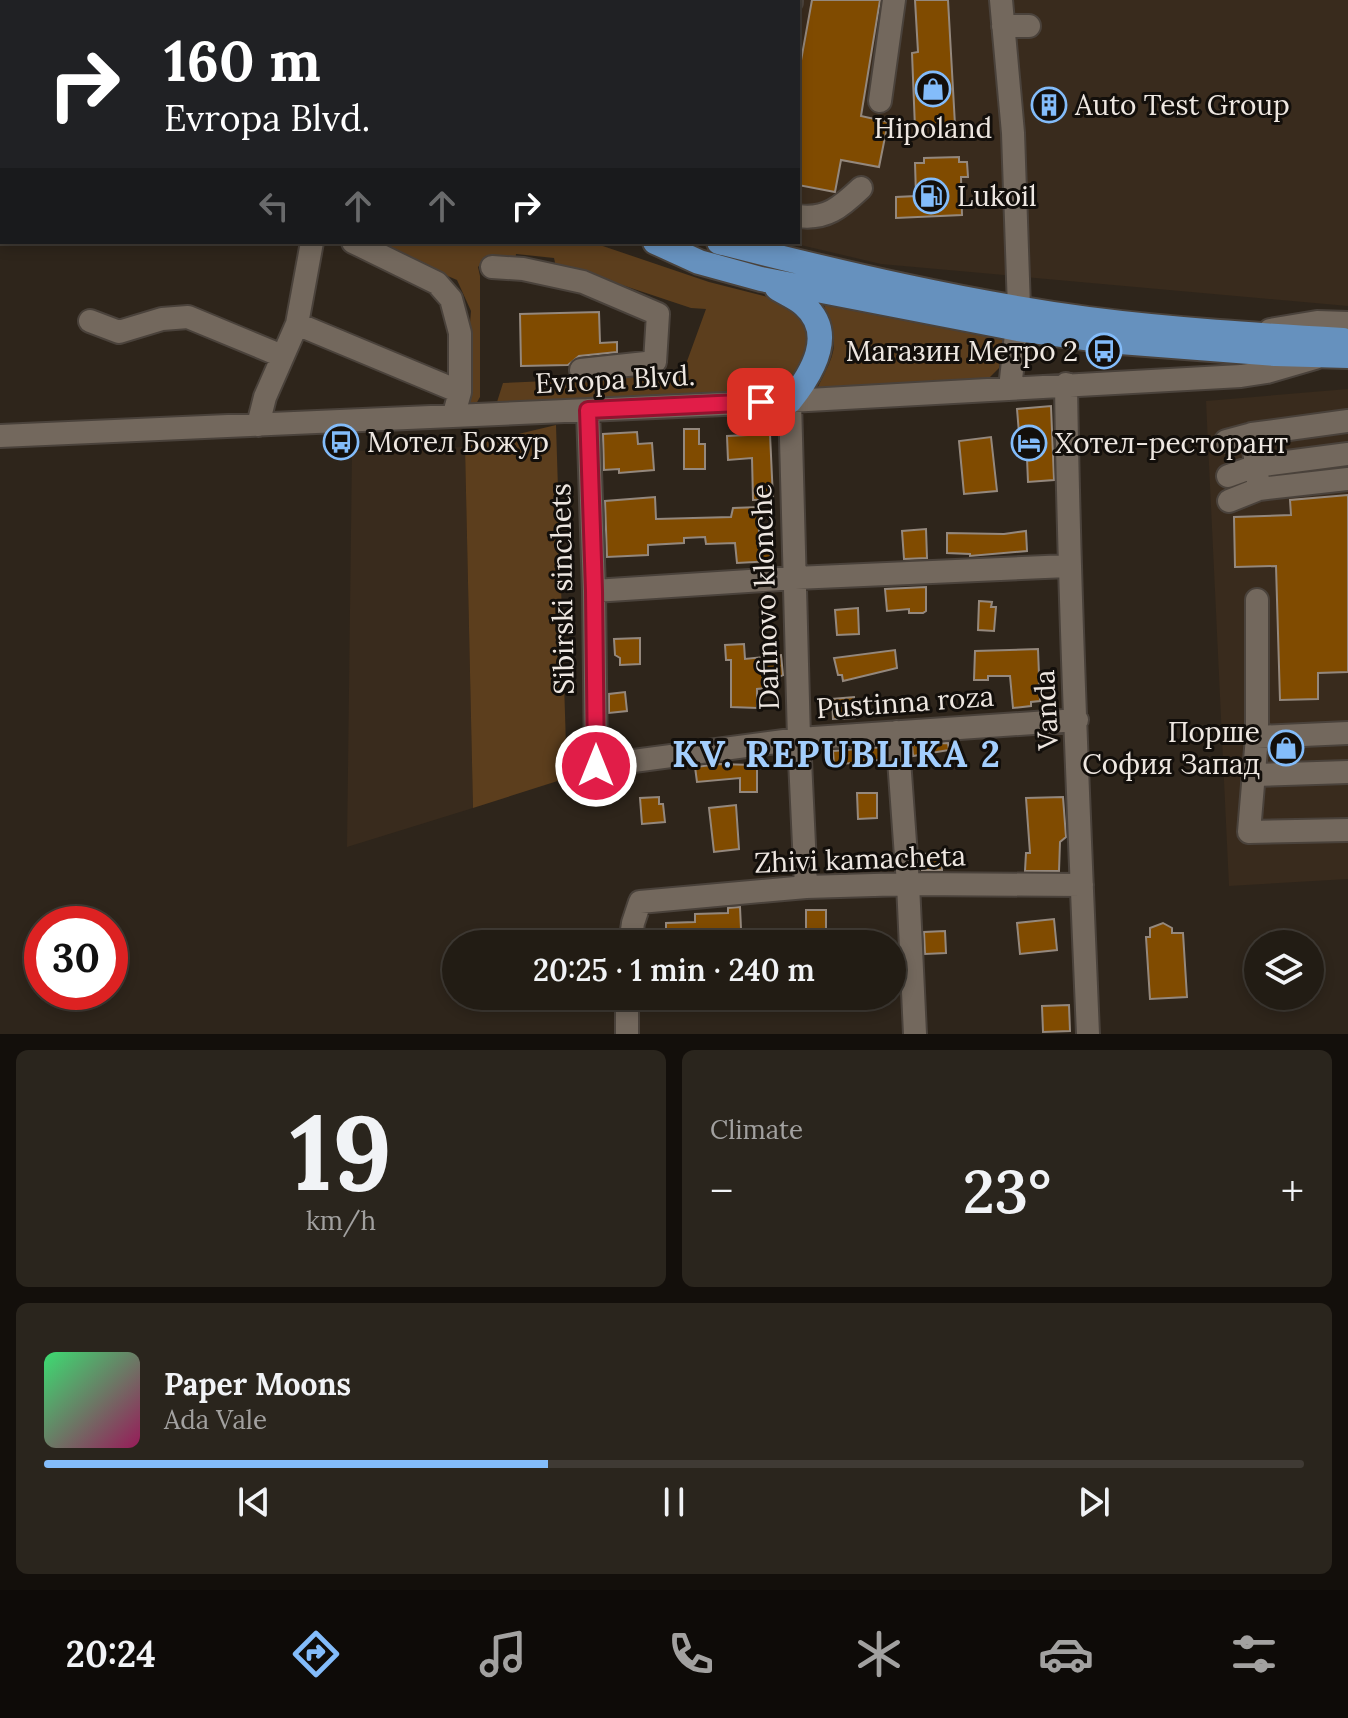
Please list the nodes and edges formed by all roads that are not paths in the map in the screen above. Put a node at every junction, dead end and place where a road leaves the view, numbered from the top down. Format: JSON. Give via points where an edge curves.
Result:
{"nodes":[{"id":1,"x":894,"y":0,"type":"edge"},
{"id":2,"x":1001,"y":0,"type":"edge"},
{"id":3,"x":1003,"y":26,"type":"junction"},
{"id":4,"x":1029,"y":26,"type":"dead end"},
{"id":5,"x":880,"y":101,"type":"dead end"},
{"id":6,"x":861,"y":188,"type":"dead end"},
{"id":7,"x":800,"y":216,"type":"edge"},
{"id":8,"x":312,"y":244,"type":"edge"},
{"id":9,"x":357,"y":244,"type":"edge"},
{"id":10,"x":659,"y":244,"type":"edge"},
{"id":11,"x":727,"y":244,"type":"edge"},
{"id":12,"x":492,"y":267,"type":"dead end"},
{"id":13,"x":761,"y":279,"type":"junction"},
{"id":14,"x":1018,"y":318,"type":"junction"},
{"id":15,"x":90,"y":321,"type":"dead end"},
{"id":16,"x":1348,"y":323,"type":"edge"},
{"id":17,"x":297,"y":324,"type":"junction"},
{"id":18,"x":1246,"y":334,"type":"junction"},
{"id":19,"x":1348,"y":341,"type":"edge"},
{"id":20,"x":1336,"y":355,"type":"edge"},
{"id":21,"x":282,"y":356,"type":"junction"},
{"id":22,"x":581,"y":370,"type":"dead end"},
{"id":23,"x":1066,"y":384,"type":"junction"},
{"id":24,"x":1010,"y":388,"type":"junction"},
{"id":25,"x":790,"y":401,"type":"junction"},
{"id":26,"x":457,"y":403,"type":"junction"},
{"id":27,"x":588,"y":410,"type":"junction"},
{"id":28,"x":1348,"y":421,"type":"edge"},
{"id":29,"x":258,"y":425,"type":"junction"},
{"id":30,"x":1252,"y":434,"type":"junction"},
{"id":31,"x":0,"y":436,"type":"edge"},
{"id":32,"x":1226,"y":441,"type":"dead end"},
{"id":33,"x":1348,"y":454,"type":"edge"},
{"id":34,"x":1256,"y":466,"type":"junction"},
{"id":35,"x":1228,"y":476,"type":"dead end"},
{"id":36,"x":1348,"y":479,"type":"edge"},
{"id":37,"x":1259,"y":489,"type":"junction"},
{"id":38,"x":1229,"y":501,"type":"dead end"},
{"id":39,"x":1068,"y":566,"type":"junction"},
{"id":40,"x":795,"y":578,"type":"junction"},
{"id":41,"x":594,"y":591,"type":"junction"},
{"id":42,"x":1257,"y":600,"type":"dead end"},
{"id":43,"x":1077,"y":720,"type":"junction"},
{"id":44,"x":897,"y":732,"type":"junction"},
{"id":45,"x":1348,"y":733,"type":"edge"},
{"id":46,"x":1257,"y":737,"type":"junction"},
{"id":47,"x":799,"y":739,"type":"junction"},
{"id":48,"x":596,"y":766,"type":"joint"},
{"id":49,"x":1348,"y":772,"type":"edge"},
{"id":50,"x":1254,"y":775,"type":"junction"},
{"id":51,"x":1348,"y":830,"type":"edge"},
{"id":52,"x":908,"y":884,"type":"junction"},
{"id":53,"x":1082,"y":885,"type":"junction"},
{"id":54,"x":806,"y":887,"type":"junction"},
{"id":55,"x":632,"y":930,"type":"edge"},
{"id":56,"x":627,"y":1010,"type":"edge"},
{"id":57,"x":627,"y":1034,"type":"edge"},
{"id":58,"x":915,"y":1034,"type":"edge"},
{"id":59,"x":1088,"y":1034,"type":"edge"}],
"edges":[{"from":1,"to":5,"type":"street"},
{"from":2,"to":3,"type":"street"},
{"from":3,"to":4,"type":"street"},
{"from":3,"to":14,"type":"street","via":[[1013,133]]},
{"from":6,"to":7,"type":"street","via":[[835,212]]},
{"from":8,"to":17,"type":"street"},
{"from":9,"to":26,"type":"street","via":[[437,283],[451,299],[460,333]]},
{"from":10,"to":13,"type":"main road","via":[[699,262]]},
{"from":11,"to":14,"type":"main road"},
{"from":12,"to":22,"type":"street","via":[[583,282],[658,314],[655,362]]},
{"from":13,"to":14,"type":"main road"},
{"from":13,"to":25,"type":"main road","via":[[805,305],[816,320],[817,357]]},
{"from":14,"to":18,"type":"main road"},
{"from":14,"to":20,"type":"main road","via":[[1107,341]]},
{"from":14,"to":24,"type":"street"},
{"from":15,"to":21,"type":"street","via":[[119,332],[188,317]]},
{"from":16,"to":18,"type":"street","via":[[1317,322]]},
{"from":17,"to":21,"type":"street"},
{"from":17,"to":26,"type":"street"},
{"from":18,"to":19,"type":"main road"},
{"from":20,"to":23,"type":"street","name":"Evropa Blvd.","via":[[1241,376]]},
{"from":21,"to":29,"type":"street"},
{"from":23,"to":24,"type":"street","name":"Evropa Blvd."},
{"from":23,"to":39,"type":"street","name":"Vanda"},
{"from":24,"to":25,"type":"street","name":"Evropa Blvd."},
{"from":25,"to":27,"type":"street","name":"Evropa Blvd."},
{"from":25,"to":40,"type":"street","name":"Dafinovo klonche"},
{"from":26,"to":27,"type":"street","name":"Evropa Blvd."},
{"from":26,"to":29,"type":"street","name":"Evropa Blvd."},
{"from":27,"to":41,"type":"street","name":"Sibirski sinchets"},
{"from":28,"to":30,"type":"street"},
{"from":29,"to":31,"type":"street","name":"Evropa Blvd."},
{"from":30,"to":32,"type":"street"},
{"from":30,"to":34,"type":"street"},
{"from":33,"to":34,"type":"street"},
{"from":34,"to":35,"type":"street"},
{"from":34,"to":37,"type":"street"},
{"from":36,"to":37,"type":"street"},
{"from":37,"to":38,"type":"street"},
{"from":39,"to":40,"type":"street"},
{"from":39,"to":43,"type":"street","name":"Vanda"},
{"from":40,"to":41,"type":"street"},
{"from":40,"to":47,"type":"street","name":"Dafinovo klonche"},
{"from":41,"to":48,"type":"street","name":"Sibirski sinchets"},
{"from":42,"to":46,"type":"street"},
{"from":43,"to":44,"type":"street","name":"Pustinna roza"},
{"from":43,"to":53,"type":"street","name":"Vanda"},
{"from":44,"to":47,"type":"street","name":"Pustinna roza"},
{"from":44,"to":52,"type":"street"},
{"from":45,"to":46,"type":"street"},
{"from":46,"to":50,"type":"street"},
{"from":47,"to":48,"type":"street","name":"Pustinna roza"},
{"from":47,"to":54,"type":"street","name":"Dafinovo klonche"},
{"from":49,"to":50,"type":"street"},
{"from":50,"to":51,"type":"street","via":[[1249,832]]},
{"from":52,"to":53,"type":"street","name":"Zhivi kamacheta"},
{"from":52,"to":54,"type":"street","name":"Zhivi kamacheta"},
{"from":52,"to":58,"type":"street"},
{"from":53,"to":59,"type":"street","name":"Vanda"},
{"from":54,"to":55,"type":"street","name":"Zhivi kamacheta","via":[[640,902]]},
{"from":56,"to":57,"type":"street"}]}
